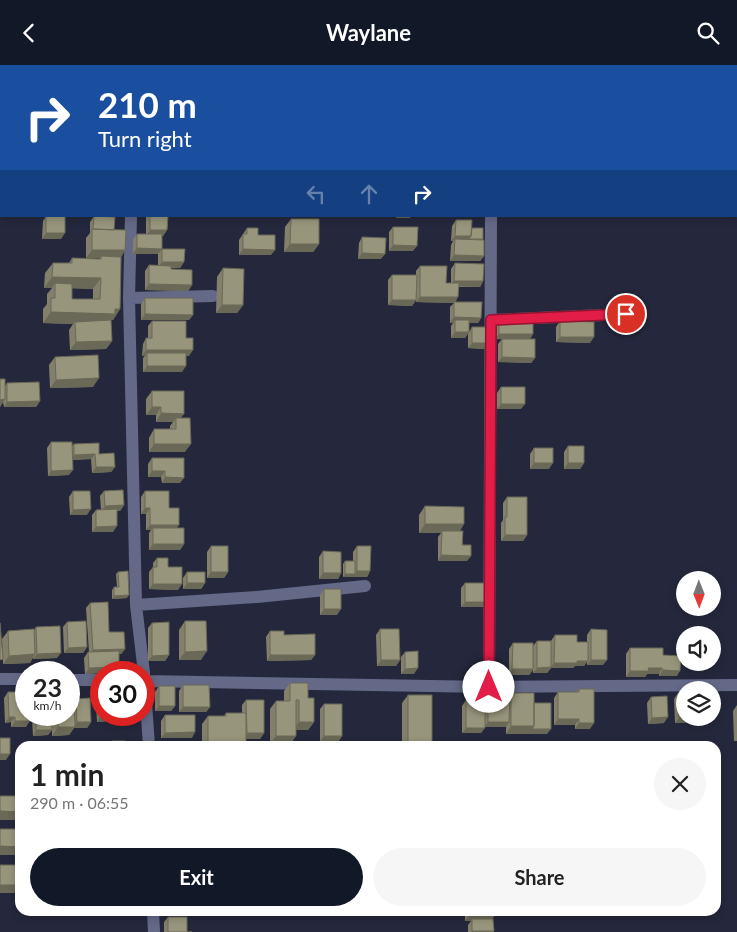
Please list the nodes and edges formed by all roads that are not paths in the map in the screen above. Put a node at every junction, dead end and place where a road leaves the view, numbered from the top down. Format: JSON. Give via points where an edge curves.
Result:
{"nodes":[{"id":1,"x":131,"y":217,"type":"edge"},
{"id":2,"x":491,"y":217,"type":"edge"},
{"id":3,"x":213,"y":296,"type":"dead end"},
{"id":4,"x":129,"y":298,"type":"junction"},
{"id":5,"x":626,"y":314,"type":"dead end"},
{"id":6,"x":491,"y":320,"type":"junction"},
{"id":7,"x":365,"y":586,"type":"dead end"},
{"id":8,"x":136,"y":605,"type":"junction"},
{"id":9,"x":142,"y":661,"type":"edge"},
{"id":10,"x":155,"y":677,"type":"edge"},
{"id":11,"x":0,"y":679,"type":"edge"},
{"id":12,"x":15,"y":679,"type":"edge"},
{"id":13,"x":737,"y":685,"type":"edge"},
{"id":14,"x":489,"y":687,"type":"junction"},
{"id":15,"x":148,"y":726,"type":"edge"},
{"id":16,"x":149,"y":741,"type":"edge"},
{"id":17,"x":153,"y":916,"type":"edge"},
{"id":18,"x":154,"y":932,"type":"edge"}],
"edges":[{"from":1,"to":4,"type":"street"},
{"from":2,"to":6,"type":"street"},
{"from":3,"to":4,"type":"street"},
{"from":4,"to":8,"type":"street"},
{"from":5,"to":6,"type":"street"},
{"from":6,"to":14,"type":"street"},
{"from":7,"to":8,"type":"street"},
{"from":8,"to":9,"type":"street"},
{"from":10,"to":14,"type":"street"},
{"from":11,"to":12,"type":"street"},
{"from":13,"to":14,"type":"street"},
{"from":15,"to":16,"type":"street"},
{"from":17,"to":18,"type":"street"}]}
